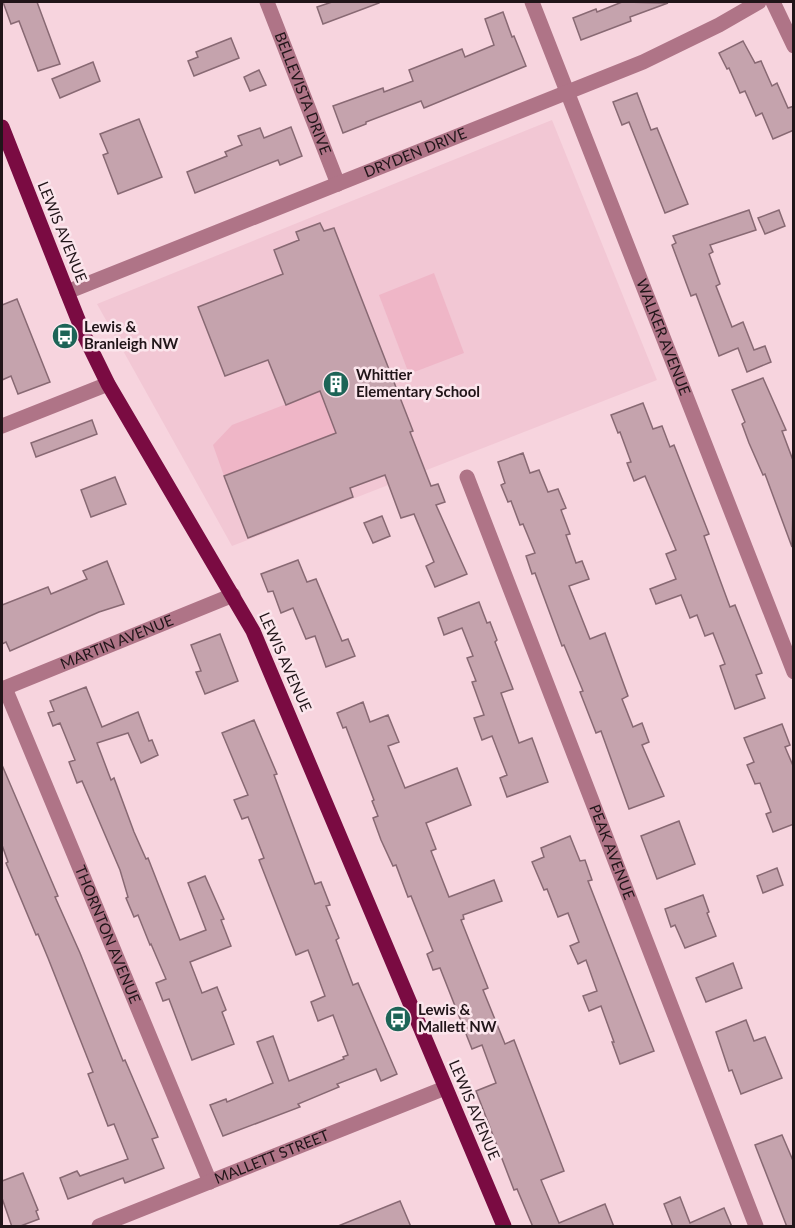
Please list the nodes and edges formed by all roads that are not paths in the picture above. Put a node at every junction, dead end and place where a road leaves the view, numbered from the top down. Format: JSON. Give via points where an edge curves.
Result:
{"nodes":[{"id":1,"x":267,"y":2,"type":"edge"},
{"id":2,"x":532,"y":2,"type":"edge"},
{"id":3,"x":759,"y":2,"type":"edge"},
{"id":4,"x":773,"y":2,"type":"edge"},
{"id":5,"x":794,"y":46,"type":"edge"},
{"id":6,"x":567,"y":92,"type":"junction"},
{"id":7,"x":3,"y":138,"type":"edge"},
{"id":8,"x":338,"y":184,"type":"junction"},
{"id":9,"x":66,"y":292,"type":"junction"},
{"id":10,"x":108,"y":384,"type":"junction"},
{"id":11,"x":2,"y":426,"type":"edge"},
{"id":12,"x":467,"y":477,"type":"dead end"},
{"id":13,"x":233,"y":595,"type":"junction"},
{"id":14,"x":794,"y":672,"type":"edge"},
{"id":15,"x":3,"y":688,"type":"edge"},
{"id":16,"x":445,"y":1088,"type":"junction"},
{"id":17,"x":210,"y":1182,"type":"junction"},
{"id":18,"x":99,"y":1227,"type":"edge"},
{"id":19,"x":504,"y":1227,"type":"edge"},
{"id":20,"x":756,"y":1227,"type":"edge"}],
"edges":[{"from":1,"to":8,"type":"street","name":"BELLEVISTA DRIVE"},
{"from":2,"to":6,"type":"street","name":"WALKER AVENUE"},
{"from":3,"to":6,"type":"street","name":"DRYDEN DRIVE","via":[[653,57]]},
{"from":4,"to":5,"type":"street"},
{"from":6,"to":8,"type":"street","name":"DRYDEN DRIVE"},
{"from":6,"to":14,"type":"street","name":"WALKER AVENUE"},
{"from":7,"to":9,"type":"main road","name":"LEWIS AVENUE"},
{"from":8,"to":9,"type":"street","name":"DRYDEN DRIVE"},
{"from":9,"to":10,"type":"main road","name":"LEWIS AVENUE"},
{"from":10,"to":11,"type":"street"},
{"from":10,"to":13,"type":"main road","name":"LEWIS AVENUE"},
{"from":12,"to":20,"type":"street","name":"PEAK AVENUE"},
{"from":13,"to":15,"type":"street","name":"MARTIN AVENUE"},
{"from":13,"to":16,"type":"main road","name":"LEWIS AVENUE","via":[[253,631]]},
{"from":15,"to":17,"type":"street","name":"THORNTON AVENUE"},
{"from":16,"to":17,"type":"street","name":"MALLETT STREET"},
{"from":16,"to":19,"type":"main road","name":"LEWIS AVENUE"},
{"from":17,"to":18,"type":"street","name":"MALLETT STREET"}]}
